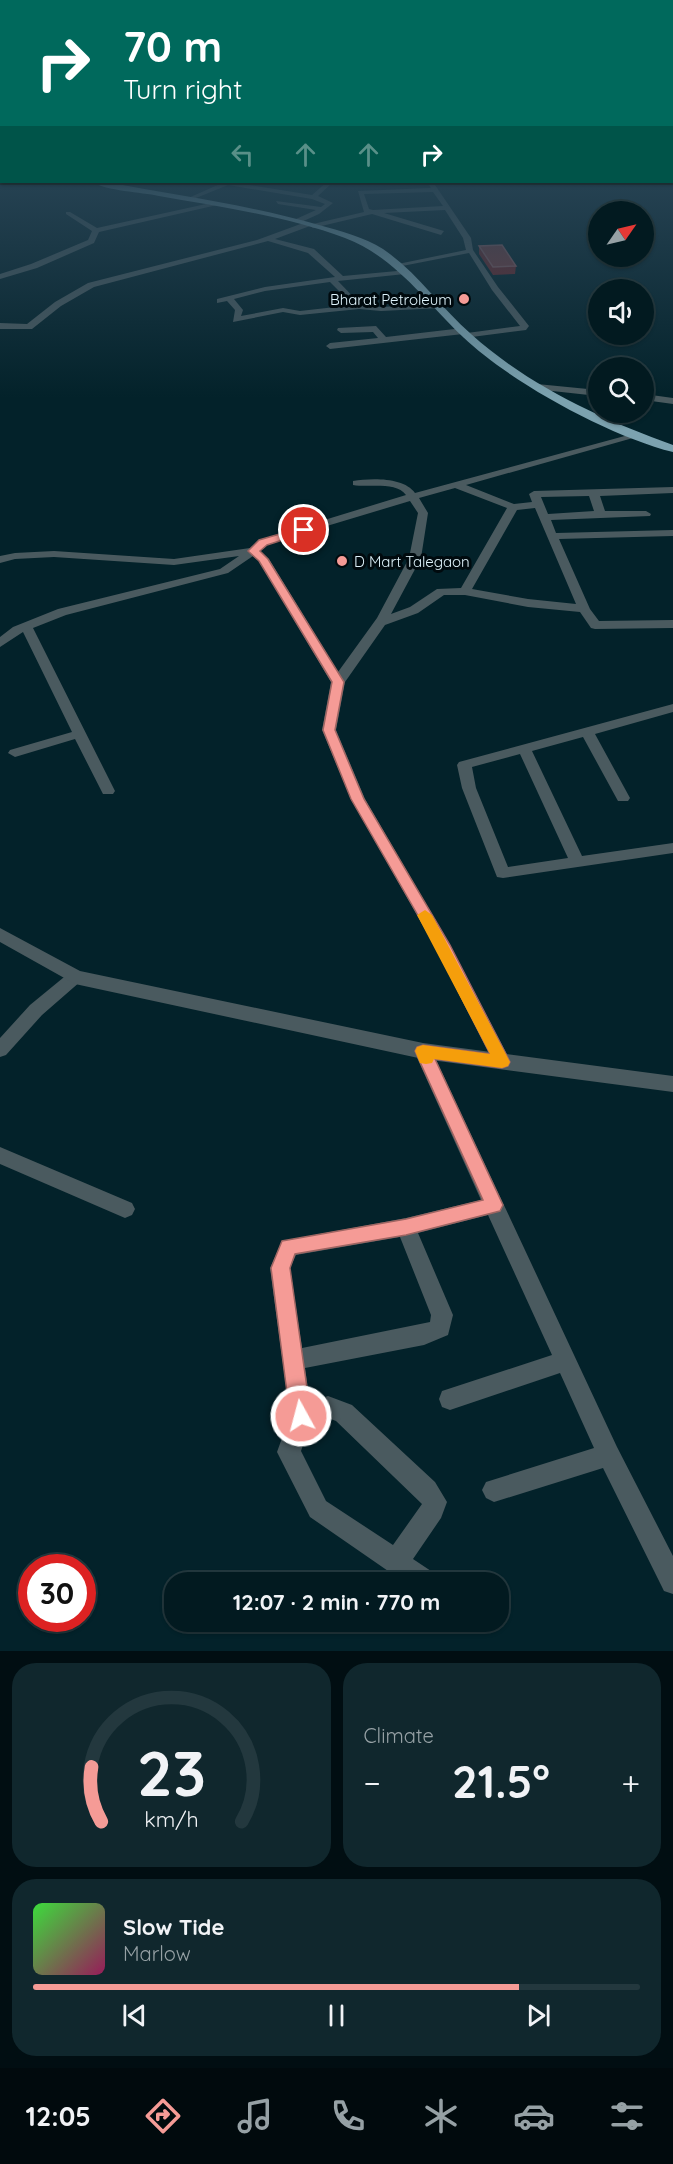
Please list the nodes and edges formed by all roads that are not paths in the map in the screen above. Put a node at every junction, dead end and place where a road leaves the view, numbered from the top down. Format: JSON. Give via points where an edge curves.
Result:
{"nodes":[{"id":1,"x":84,"y":244,"type":"edge"},
{"id":2,"x":249,"y":244,"type":"edge"},
{"id":3,"x":286,"y":244,"type":"edge"},
{"id":4,"x":366,"y":244,"type":"edge"},
{"id":5,"x":468,"y":244,"type":"edge"},
{"id":6,"x":470,"y":251,"type":"junction"},
{"id":7,"x":397,"y":265,"type":"junction"},
{"id":8,"x":405,"y":272,"type":"junction"},
{"id":9,"x":0,"y":277,"type":"edge"},
{"id":10,"x":337,"y":280,"type":"junction"},
{"id":11,"x":299,"y":303,"type":"dead end"},
{"id":12,"x":437,"y":306,"type":"junction"},
{"id":13,"x":359,"y":307,"type":"junction"},
{"id":14,"x":306,"y":312,"type":"junction"},
{"id":15,"x":0,"y":326,"type":"edge"},
{"id":16,"x":341,"y":330,"type":"dead end"},
{"id":17,"x":465,"y":333,"type":"junction"},
{"id":18,"x":384,"y":341,"type":"junction"},
{"id":19,"x":330,"y":346,"type":"dead end"},
{"id":20,"x":537,"y":387,"type":"junction"},
{"id":21,"x":588,"y":392,"type":"edge"},
{"id":22,"x":654,"y":399,"type":"edge"},
{"id":23,"x":673,"y":401,"type":"edge"},
{"id":24,"x":632,"y":435,"type":"junction"},
{"id":25,"x":673,"y":449,"type":"edge"},
{"id":26,"x":673,"y":456,"type":"edge"},
{"id":27,"x":357,"y":483,"type":"dead end"},
{"id":28,"x":456,"y":485,"type":"junction"},
{"id":29,"x":673,"y":490,"type":"edge"},
{"id":30,"x":593,"y":493,"type":"junction"},
{"id":31,"x":412,"y":497,"type":"junction"},
{"id":32,"x":539,"y":504,"type":"junction"},
{"id":33,"x":513,"y":507,"type":"junction"},
{"id":34,"x":646,"y":513,"type":"dead end"},
{"id":35,"x":601,"y":514,"type":"junction"},
{"id":36,"x":544,"y":517,"type":"junction"},
{"id":37,"x":673,"y":532,"type":"edge"},
{"id":38,"x":554,"y":536,"type":"junction"},
{"id":39,"x":253,"y":551,"type":"junction"},
{"id":40,"x":0,"y":560,"type":"edge"},
{"id":41,"x":465,"y":591,"type":"junction"},
{"id":42,"x":584,"y":609,"type":"junction"},
{"id":43,"x":380,"y":622,"type":"junction"},
{"id":44,"x":673,"y":624,"type":"edge"},
{"id":45,"x":26,"y":626,"type":"junction"},
{"id":46,"x":0,"y":643,"type":"edge"},
{"id":47,"x":338,"y":682,"type":"junction"},
{"id":48,"x":672,"y":710,"type":"edge"},
{"id":49,"x":587,"y":732,"type":"junction"},
{"id":50,"x":79,"y":734,"type":"junction"},
{"id":51,"x":525,"y":750,"type":"junction"},
{"id":52,"x":15,"y":753,"type":"dead end"},
{"id":53,"x":108,"y":791,"type":"dead end"},
{"id":54,"x":623,"y":798,"type":"dead end"},
{"id":55,"x":673,"y":848,"type":"edge"},
{"id":56,"x":577,"y":861,"type":"junction"},
{"id":57,"x":0,"y":934,"type":"edge"},
{"id":58,"x":75,"y":977,"type":"junction"},
{"id":59,"x":0,"y":1050,"type":"edge"},
{"id":60,"x":423,"y":1051,"type":"junction"},
{"id":61,"x":502,"y":1062,"type":"junction"},
{"id":62,"x":673,"y":1084,"type":"edge"},
{"id":63,"x":0,"y":1155,"type":"edge"},
{"id":64,"x":494,"y":1205,"type":"junction"},
{"id":65,"x":125,"y":1209,"type":"dead end"},
{"id":66,"x":406,"y":1227,"type":"junction"},
{"id":67,"x":294,"y":1360,"type":"junction"},
{"id":68,"x":566,"y":1361,"type":"junction"},
{"id":69,"x":450,"y":1399,"type":"dead end"},
{"id":70,"x":301,"y":1416,"type":"junction"},
{"id":71,"x":609,"y":1455,"type":"junction"},
{"id":72,"x":494,"y":1490,"type":"dead end"},
{"id":73,"x":396,"y":1562,"type":"junction"},
{"id":74,"x":410,"y":1572,"type":"edge"},
{"id":75,"x":673,"y":1582,"type":"edge"}],
"edges":[{"from":1,"to":9,"type":"street"},
{"from":2,"to":15,"type":"street","via":[[91,285],[58,304],[30,329]]},
{"from":3,"to":10,"type":"street","via":[[311,251]]},
{"from":4,"to":7,"type":"highway"},
{"from":5,"to":6,"type":"street"},
{"from":6,"to":7,"type":"street"},
{"from":6,"to":17,"type":"street","via":[[525,326]]},
{"from":7,"to":8,"type":"highway"},
{"from":8,"to":10,"type":"street"},
{"from":8,"to":12,"type":"highway"},
{"from":10,"to":13,"type":"street"},
{"from":10,"to":14,"type":"street","via":[[225,300],[239,310],[236,320],[283,310]]},
{"from":11,"to":14,"type":"street"},
{"from":12,"to":13,"type":"street"},
{"from":12,"to":17,"type":"highway"},
{"from":13,"to":14,"type":"street"},
{"from":16,"to":18,"type":"street","via":[[376,329]]},
{"from":17,"to":18,"type":"street"},
{"from":17,"to":20,"type":"highway"},
{"from":18,"to":19,"type":"street"},
{"from":20,"to":21,"type":"street"},
{"from":20,"to":24,"type":"highway"},
{"from":22,"to":23,"type":"street"},
{"from":24,"to":25,"type":"highway"},
{"from":24,"to":26,"type":"highway"},
{"from":24,"to":28,"type":"street"},
{"from":27,"to":31,"type":"street","via":[[387,483],[407,489]]},
{"from":28,"to":31,"type":"street"},
{"from":28,"to":33,"type":"street"},
{"from":29,"to":30,"type":"street"},
{"from":30,"to":32,"type":"street","via":[[534,494]]},
{"from":30,"to":35,"type":"street"},
{"from":31,"to":39,"type":"street","via":[[263,542]]},
{"from":31,"to":43,"type":"street","via":[[423,513],[415,558]]},
{"from":32,"to":33,"type":"street"},
{"from":32,"to":36,"type":"street"},
{"from":33,"to":41,"type":"street"},
{"from":34,"to":35,"type":"street"},
{"from":35,"to":36,"type":"street"},
{"from":36,"to":38,"type":"street"},
{"from":37,"to":38,"type":"street"},
{"from":38,"to":42,"type":"street"},
{"from":39,"to":40,"type":"street","via":[[174,562],[64,554]]},
{"from":39,"to":45,"type":"street","via":[[224,571],[62,612]]},
{"from":39,"to":47,"type":"street","via":[[263,559]]},
{"from":41,"to":42,"type":"street"},
{"from":41,"to":43,"type":"street","via":[[441,592],[414,610]]},
{"from":42,"to":44,"type":"street","via":[[595,625]]},
{"from":43,"to":47,"type":"street"},
{"from":45,"to":46,"type":"street"},
{"from":45,"to":50,"type":"street"},
{"from":47,"to":61,"type":"street","via":[[329,730],[358,799],[442,945]]},
{"from":48,"to":49,"type":"street"},
{"from":49,"to":51,"type":"street"},
{"from":49,"to":54,"type":"street"},
{"from":50,"to":52,"type":"street"},
{"from":50,"to":53,"type":"street"},
{"from":51,"to":56,"type":"street"},
{"from":51,"to":56,"type":"street","via":[[464,765],[469,788],[503,873]]},
{"from":55,"to":56,"type":"street"},
{"from":57,"to":58,"type":"street"},
{"from":58,"to":59,"type":"street","via":[[36,1010]]},
{"from":58,"to":60,"type":"street"},
{"from":60,"to":61,"type":"street"},
{"from":60,"to":64,"type":"street"},
{"from":61,"to":62,"type":"street"},
{"from":63,"to":65,"type":"street"},
{"from":64,"to":66,"type":"street"},
{"from":64,"to":68,"type":"street"},
{"from":66,"to":67,"type":"street","via":[[289,1247],[280,1268]]},
{"from":66,"to":67,"type":"street","via":[[442,1315],[440,1328],[424,1335]]},
{"from":67,"to":70,"type":"street"},
{"from":68,"to":69,"type":"street"},
{"from":68,"to":71,"type":"street"},
{"from":70,"to":73,"type":"street","via":[[289,1452],[318,1509]]},
{"from":70,"to":73,"type":"street","via":[[328,1407],[344,1413],[428,1490],[435,1502],[433,1510]]},
{"from":71,"to":72,"type":"street"},
{"from":71,"to":75,"type":"street"},
{"from":73,"to":74,"type":"street"}]}
